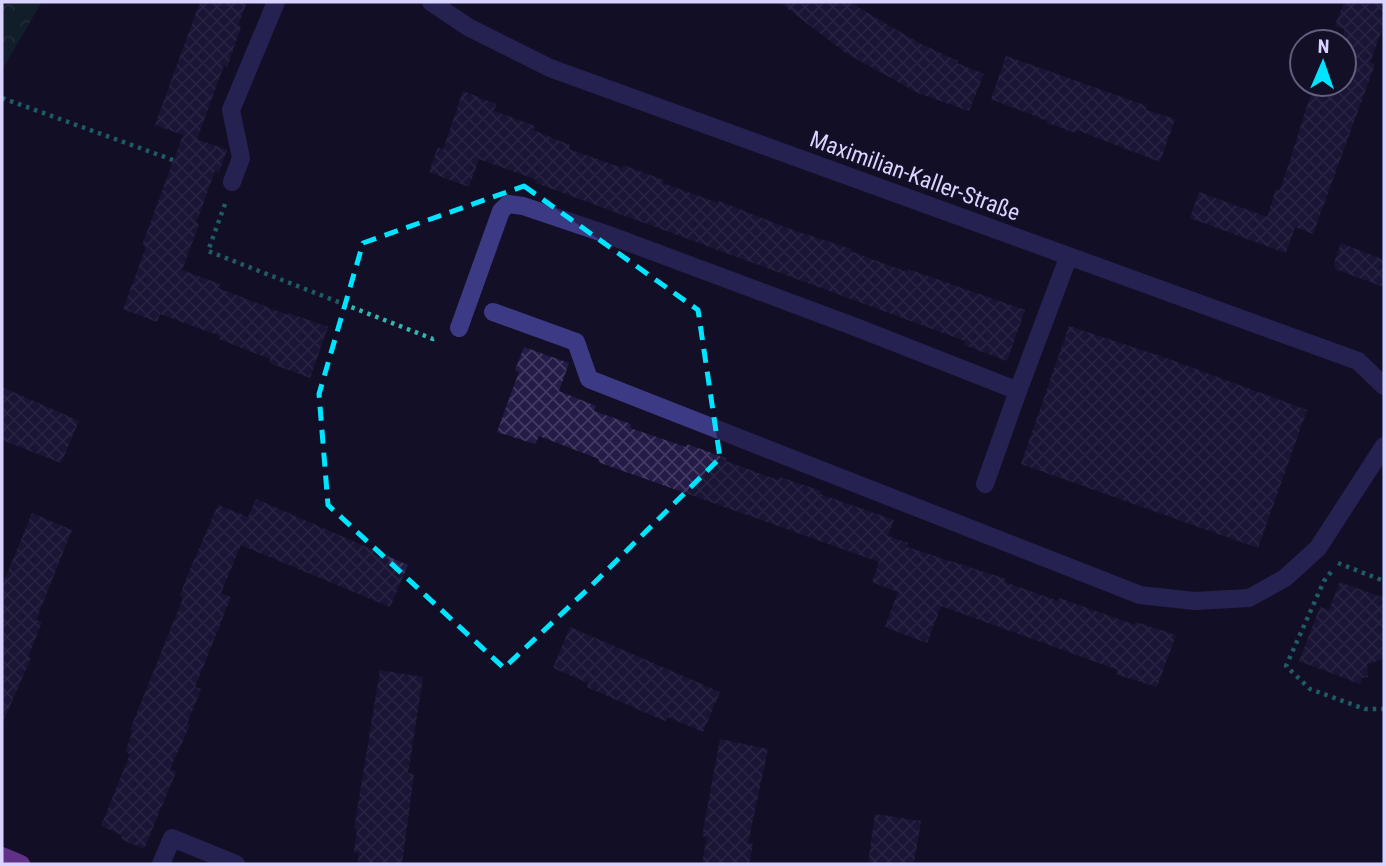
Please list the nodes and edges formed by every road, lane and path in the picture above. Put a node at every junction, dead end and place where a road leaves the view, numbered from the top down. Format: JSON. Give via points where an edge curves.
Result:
{"nodes":[{"id":1,"x":276,"y":2,"type":"edge"},
{"id":2,"x":431,"y":2,"type":"edge"},
{"id":3,"x":2,"y":98,"type":"edge"},
{"id":4,"x":173,"y":160,"type":"dead end"},
{"id":5,"x":232,"y":182,"type":"joint"},
{"id":6,"x":1068,"y":258,"type":"junction"},
{"id":7,"x":493,"y":312,"type":"dead end"},
{"id":8,"x":458,"y":328,"type":"joint"},
{"id":9,"x":1384,"y":386,"type":"edge"},
{"id":10,"x":1018,"y":391,"type":"junction"},
{"id":11,"x":1384,"y":446,"type":"edge"},
{"id":12,"x":985,"y":484,"type":"dead end"},
{"id":13,"x":1345,"y":552,"type":"dead end"},
{"id":14,"x":1338,"y":563,"type":"junction"},
{"id":15,"x":1384,"y":581,"type":"edge"},
{"id":16,"x":1384,"y":709,"type":"edge"},
{"id":17,"x":2,"y":856,"type":"edge"},
{"id":18,"x":21,"y":864,"type":"edge"},
{"id":19,"x":161,"y":864,"type":"edge"},
{"id":20,"x":236,"y":864,"type":"edge"}],
"edges":[{"from":1,"to":5,"type":"street","via":[[232,110],[241,158]]},
{"from":2,"to":6,"type":"street","name":"Maximilian-Kaller-Straße","via":[[468,27],[550,68]]},
{"from":3,"to":4,"type":"path"},
{"from":5,"to":8,"type":"path","via":[[208,251],[433,339]]},
{"from":6,"to":9,"type":"street","name":"Maximilian-Kaller-Straße","via":[[1358,362]]},
{"from":6,"to":10,"type":"street"},
{"from":7,"to":11,"type":"street","via":[[576,342],[589,379],[1140,595],[1195,601],[1249,598],[1285,578],[1318,548]]},
{"from":8,"to":10,"type":"street","via":[[501,211],[508,204],[606,234]]},
{"from":10,"to":12,"type":"street"},
{"from":13,"to":14,"type":"path"},
{"from":14,"to":15,"type":"path"},
{"from":14,"to":16,"type":"path","via":[[1324,581],[1286,666],[1310,689],[1365,709]]},
{"from":17,"to":18,"type":"main road"},
{"from":19,"to":20,"type":"street","via":[[172,838]]}]}
